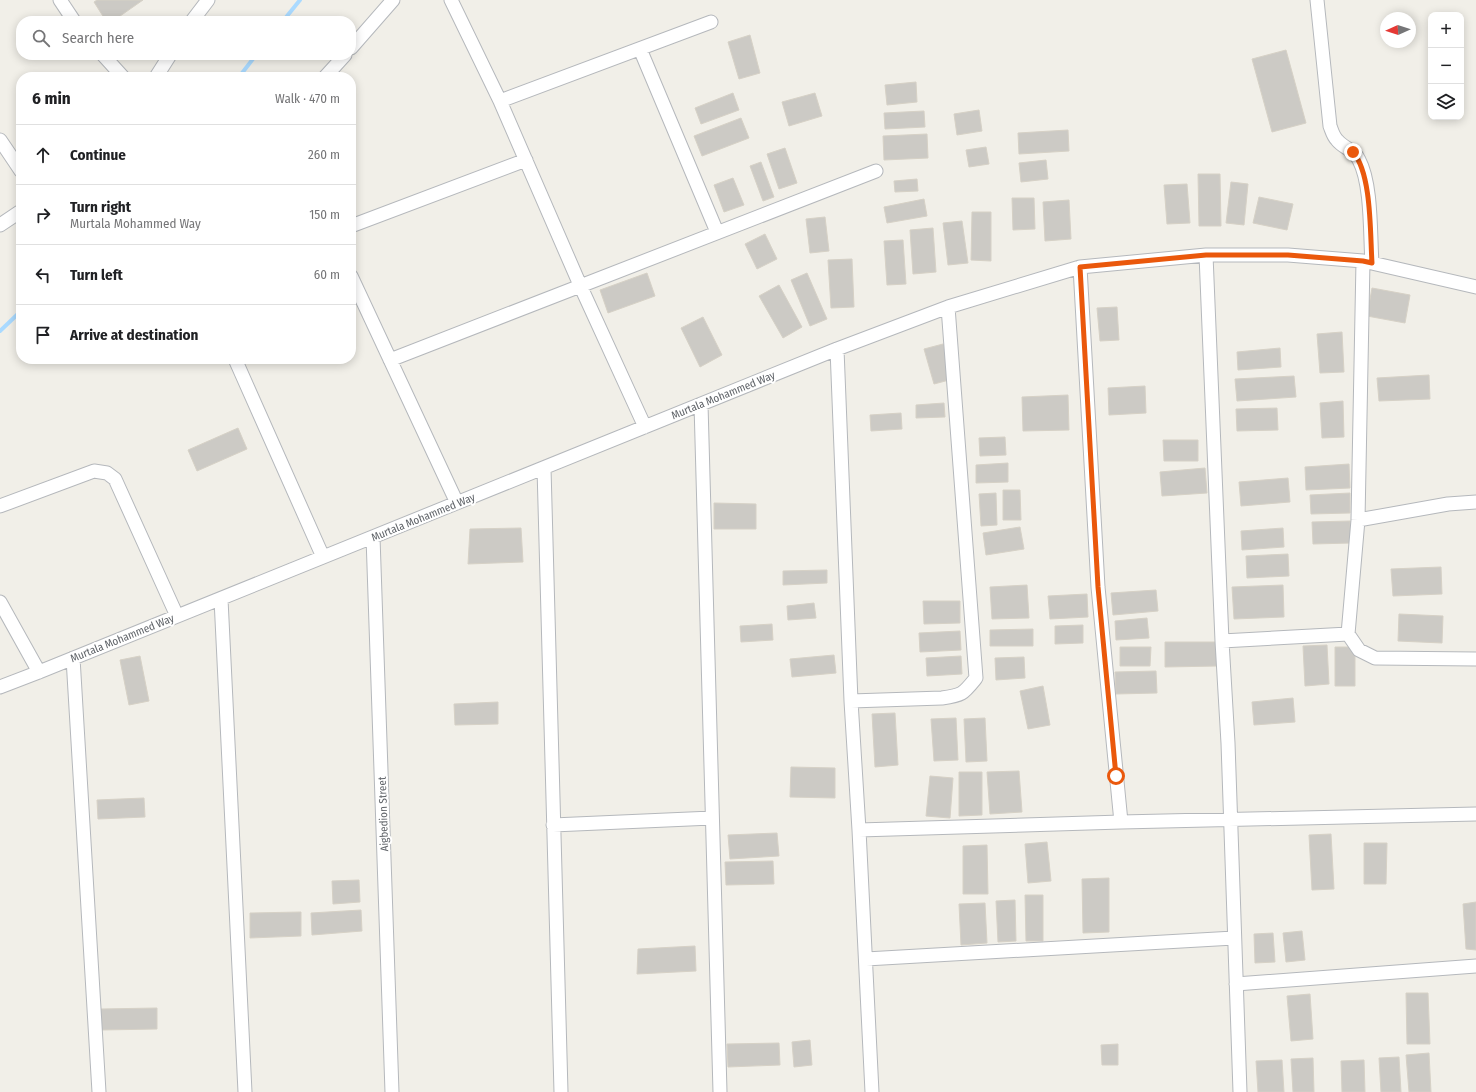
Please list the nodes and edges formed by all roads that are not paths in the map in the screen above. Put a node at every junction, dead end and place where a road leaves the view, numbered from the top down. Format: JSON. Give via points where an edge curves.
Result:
{"nodes":[{"id":1,"x":60,"y":0,"type":"edge"},
{"id":2,"x":208,"y":0,"type":"edge"},
{"id":3,"x":393,"y":0,"type":"edge"},
{"id":4,"x":451,"y":0,"type":"edge"},
{"id":5,"x":1317,"y":0,"type":"edge"},
{"id":6,"x":71,"y":16,"type":"edge"},
{"id":7,"x":196,"y":16,"type":"edge"},
{"id":8,"x":711,"y":22,"type":"dead end"},
{"id":9,"x":356,"y":42,"type":"edge"},
{"id":10,"x":640,"y":49,"type":"junction"},
{"id":11,"x":108,"y":60,"type":"edge"},
{"id":12,"x":167,"y":60,"type":"edge"},
{"id":13,"x":341,"y":60,"type":"edge"},
{"id":14,"x":118,"y":72,"type":"edge"},
{"id":15,"x":159,"y":72,"type":"edge"},
{"id":16,"x":330,"y":72,"type":"edge"},
{"id":17,"x":500,"y":101,"type":"junction"},
{"id":18,"x":0,"y":140,"type":"edge"},
{"id":19,"x":526,"y":160,"type":"junction"},
{"id":20,"x":16,"y":164,"type":"edge"},
{"id":21,"x":876,"y":171,"type":"dead end"},
{"id":22,"x":16,"y":214,"type":"edge"},
{"id":23,"x":356,"y":224,"type":"edge"},
{"id":24,"x":0,"y":225,"type":"edge"},
{"id":25,"x":717,"y":232,"type":"junction"},
{"id":26,"x":1206,"y":255,"type":"junction"},
{"id":27,"x":1368,"y":262,"type":"junction"},
{"id":28,"x":1080,"y":267,"type":"junction"},
{"id":29,"x":580,"y":285,"type":"junction"},
{"id":30,"x":356,"y":287,"type":"edge"},
{"id":31,"x":1476,"y":287,"type":"edge"},
{"id":32,"x":948,"y":307,"type":"junction"},
{"id":33,"x":837,"y":349,"type":"junction"},
{"id":34,"x":390,"y":360,"type":"junction"},
{"id":35,"x":237,"y":364,"type":"edge"},
{"id":36,"x":701,"y":404,"type":"junction"},
{"id":37,"x":645,"y":427,"type":"junction"},
{"id":38,"x":544,"y":468,"type":"junction"},
{"id":39,"x":1476,"y":502,"type":"edge"},
{"id":40,"x":457,"y":503,"type":"junction"},
{"id":41,"x":0,"y":506,"type":"edge"},
{"id":42,"x":1358,"y":520,"type":"junction"},
{"id":43,"x":374,"y":537,"type":"junction"},
{"id":44,"x":323,"y":557,"type":"junction"},
{"id":45,"x":221,"y":598,"type":"junction"},
{"id":46,"x":0,"y":602,"type":"edge"},
{"id":47,"x":177,"y":616,"type":"junction"},
{"id":48,"x":1348,"y":634,"type":"junction"},
{"id":49,"x":1222,"y":641,"type":"junction"},
{"id":50,"x":73,"y":658,"type":"junction"},
{"id":51,"x":1476,"y":659,"type":"edge"},
{"id":52,"x":39,"y":672,"type":"junction"},
{"id":53,"x":0,"y":687,"type":"edge"},
{"id":54,"x":851,"y":702,"type":"junction"},
{"id":55,"x":1476,"y":814,"type":"edge"},
{"id":56,"x":712,"y":818,"type":"junction"},
{"id":57,"x":1230,"y":820,"type":"junction"},
{"id":58,"x":1121,"y":822,"type":"junction"},
{"id":59,"x":553,"y":825,"type":"junction"},
{"id":60,"x":859,"y":830,"type":"junction"},
{"id":61,"x":1234,"y":938,"type":"junction"},
{"id":62,"x":866,"y":959,"type":"junction"},
{"id":63,"x":1476,"y":966,"type":"edge"},
{"id":64,"x":1236,"y":984,"type":"junction"},
{"id":65,"x":98,"y":1092,"type":"edge"},
{"id":66,"x":245,"y":1092,"type":"edge"},
{"id":67,"x":392,"y":1092,"type":"edge"},
{"id":68,"x":561,"y":1092,"type":"edge"},
{"id":69,"x":720,"y":1092,"type":"edge"},
{"id":70,"x":872,"y":1092,"type":"edge"},
{"id":71,"x":1240,"y":1092,"type":"edge"}],
"edges":[{"from":1,"to":6,"type":"street"},
{"from":2,"to":7,"type":"street"},
{"from":3,"to":9,"type":"street"},
{"from":4,"to":17,"type":"street"},
{"from":5,"to":27,"type":"street","via":[[1330,126],[1336,140],[1359,158],[1367,187]]},
{"from":8,"to":10,"type":"street"},
{"from":10,"to":17,"type":"street"},
{"from":10,"to":25,"type":"street"},
{"from":11,"to":14,"type":"street"},
{"from":12,"to":15,"type":"street"},
{"from":13,"to":16,"type":"street"},
{"from":17,"to":19,"type":"street"},
{"from":18,"to":20,"type":"street"},
{"from":19,"to":23,"type":"street"},
{"from":19,"to":29,"type":"street"},
{"from":21,"to":25,"type":"street"},
{"from":22,"to":24,"type":"street"},
{"from":25,"to":29,"type":"street"},
{"from":26,"to":27,"type":"street","name":"Murtala Mohammed Way","via":[[1288,255]]},
{"from":26,"to":28,"type":"street","name":"Murtala Mohammed Way"},
{"from":26,"to":49,"type":"street"},
{"from":27,"to":31,"type":"street","name":"Murtala Mohammed Way"},
{"from":27,"to":42,"type":"street"},
{"from":28,"to":32,"type":"street","name":"Murtala Mohammed Way"},
{"from":28,"to":58,"type":"street","via":[[1098,587]]},
{"from":29,"to":34,"type":"street"},
{"from":29,"to":37,"type":"street"},
{"from":30,"to":34,"type":"street"},
{"from":32,"to":33,"type":"street","name":"Murtala Mohammed Way"},
{"from":32,"to":54,"type":"street","via":[[976,678],[964,693],[955,696]]},
{"from":33,"to":36,"type":"street","name":"Murtala Mohammed Way"},
{"from":33,"to":54,"type":"street"},
{"from":34,"to":40,"type":"street"},
{"from":35,"to":44,"type":"street"},
{"from":36,"to":37,"type":"street","name":"Murtala Mohammed Way"},
{"from":36,"to":56,"type":"street"},
{"from":37,"to":38,"type":"street","name":"Murtala Mohammed Way"},
{"from":38,"to":40,"type":"street","name":"Murtala Mohammed Way"},
{"from":38,"to":59,"type":"street"},
{"from":39,"to":42,"type":"street","via":[[1448,504]]},
{"from":40,"to":43,"type":"street","name":"Murtala Mohammed Way"},
{"from":41,"to":47,"type":"street","via":[[94,471],[107,473],[115,478]]},
{"from":42,"to":48,"type":"street"},
{"from":43,"to":44,"type":"street","name":"Murtala Mohammed Way"},
{"from":43,"to":67,"type":"street","name":"Aigbedion Street"},
{"from":44,"to":45,"type":"street","name":"Murtala Mohammed Way"},
{"from":45,"to":47,"type":"street","name":"Murtala Mohammed Way"},
{"from":45,"to":66,"type":"street"},
{"from":46,"to":52,"type":"street"},
{"from":47,"to":50,"type":"street","name":"Murtala Mohammed Way"},
{"from":48,"to":49,"type":"street"},
{"from":48,"to":51,"type":"street","via":[[1359,650],[1375,658]]},
{"from":49,"to":57,"type":"street"},
{"from":50,"to":52,"type":"street","name":"Murtala Mohammed Way"},
{"from":50,"to":65,"type":"street"},
{"from":52,"to":53,"type":"street","name":"Murtala Mohammed Way"},
{"from":54,"to":60,"type":"street"},
{"from":55,"to":57,"type":"street"},
{"from":56,"to":59,"type":"street"},
{"from":56,"to":69,"type":"street"},
{"from":57,"to":58,"type":"street"},
{"from":57,"to":61,"type":"street"},
{"from":58,"to":60,"type":"street"},
{"from":59,"to":68,"type":"street"},
{"from":60,"to":62,"type":"street"},
{"from":61,"to":62,"type":"street"},
{"from":61,"to":64,"type":"street"},
{"from":62,"to":70,"type":"street"},
{"from":63,"to":64,"type":"street"},
{"from":64,"to":71,"type":"street"}]}
